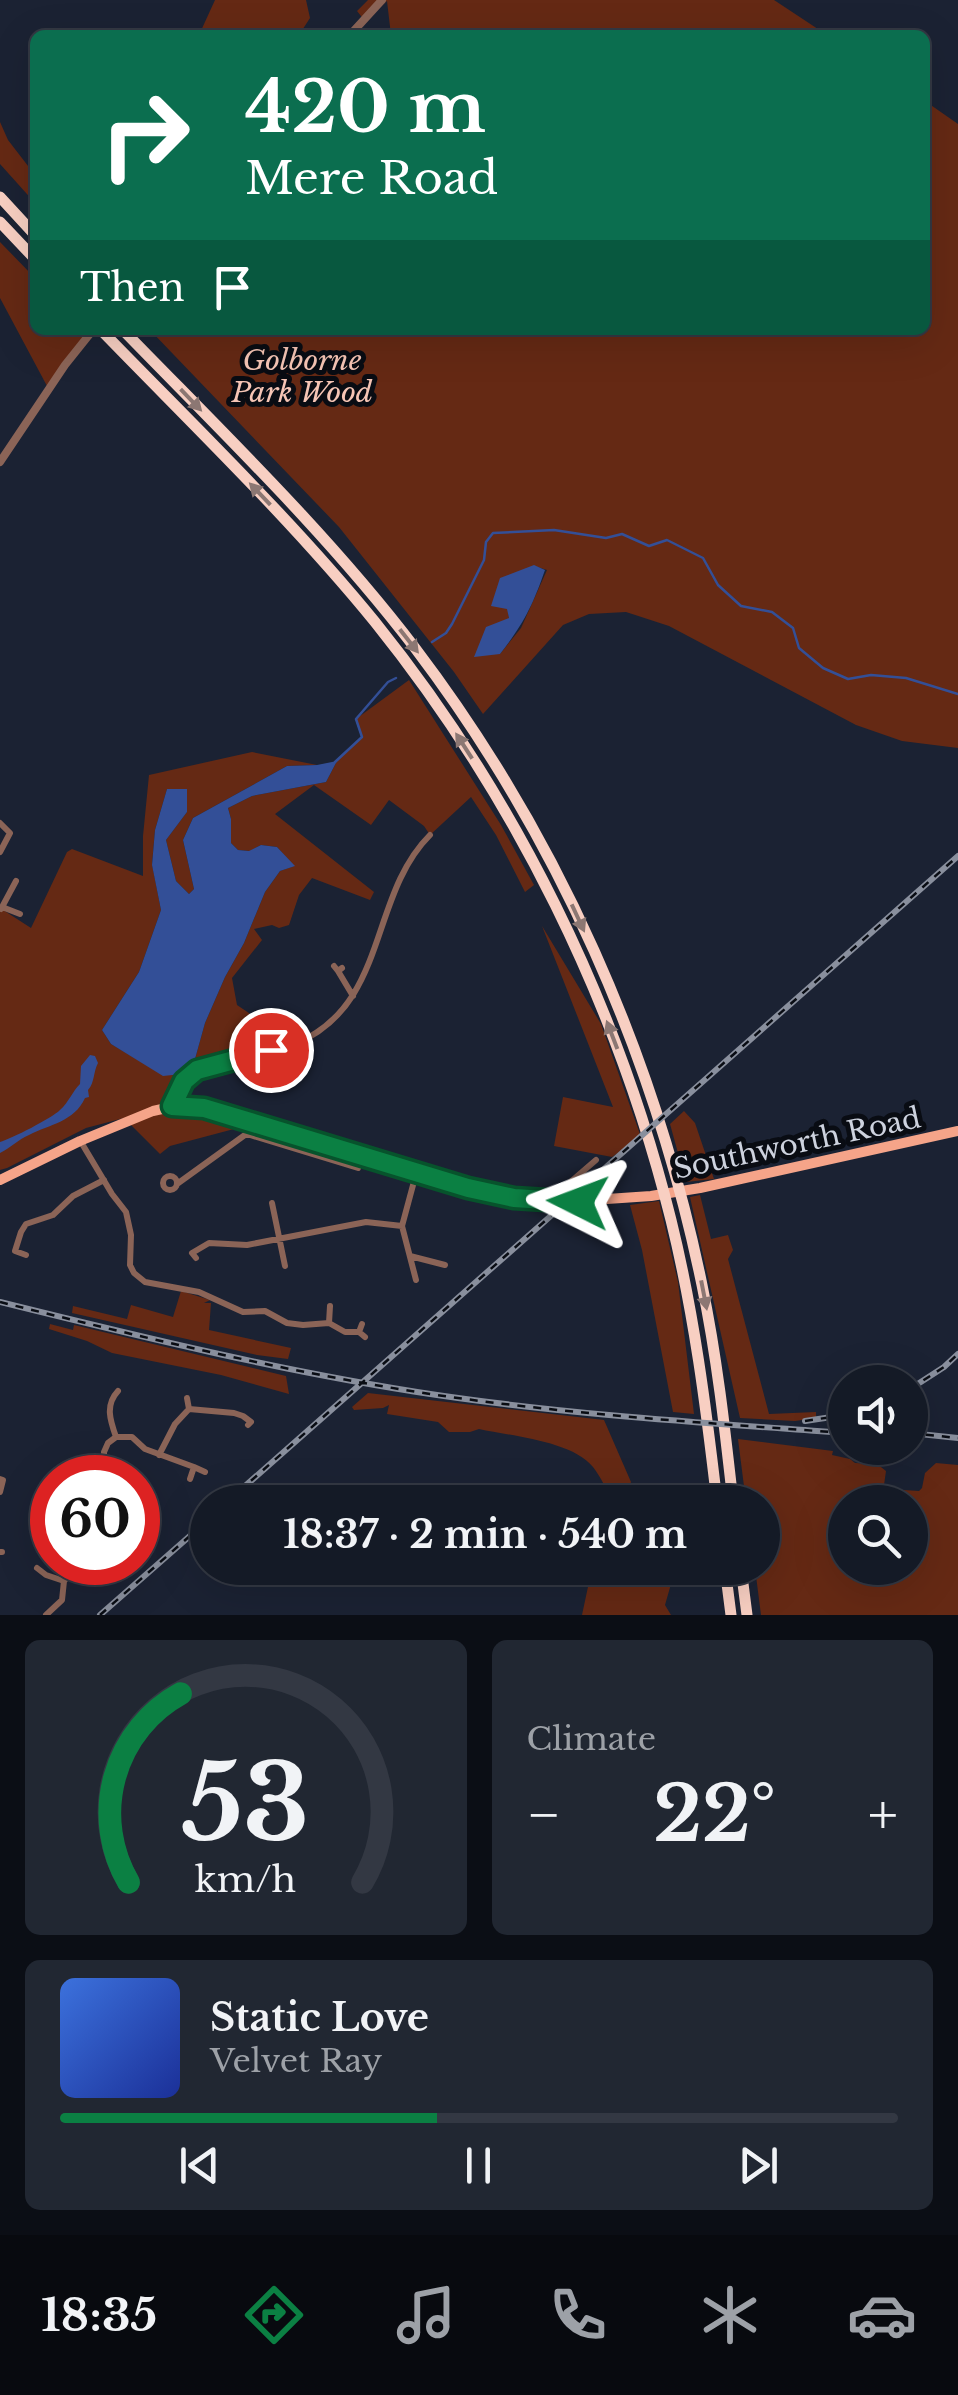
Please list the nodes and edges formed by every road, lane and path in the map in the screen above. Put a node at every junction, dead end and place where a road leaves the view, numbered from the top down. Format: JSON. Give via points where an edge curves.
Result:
{"nodes":[{"id":1,"x":382,"y":0,"type":"edge"},
{"id":2,"x":355,"y":30,"type":"edge"},
{"id":3,"x":0,"y":196,"type":"edge"},
{"id":4,"x":0,"y":222,"type":"edge"},
{"id":5,"x":30,"y":229,"type":"edge"},
{"id":6,"x":30,"y":254,"type":"edge"},
{"id":7,"x":88,"y":335,"type":"edge"},
{"id":8,"x":107,"y":335,"type":"edge"},
{"id":9,"x":128,"y":335,"type":"edge"},
{"id":10,"x":0,"y":462,"type":"edge"},
{"id":11,"x":0,"y":823,"type":"edge"},
{"id":12,"x":430,"y":835,"type":"dead end"},
{"id":13,"x":0,"y":852,"type":"edge"},
{"id":14,"x":16,"y":881,"type":"dead end"},
{"id":15,"x":1,"y":909,"type":"edge"},
{"id":16,"x":20,"y":914,"type":"dead end"},
{"id":17,"x":338,"y":968,"type":"dead end"},
{"id":18,"x":354,"y":998,"type":"junction"},
{"id":19,"x":172,"y":1106,"type":"junction"},
{"id":20,"x":260,"y":1124,"type":"junction"},
{"id":21,"x":958,"y":1131,"type":"edge"},
{"id":22,"x":246,"y":1134,"type":"junction"},
{"id":23,"x":80,"y":1140,"type":"junction"},
{"id":24,"x":596,"y":1160,"type":"dead end"},
{"id":25,"x":355,"y":1169,"type":"dead end"},
{"id":26,"x":416,"y":1174,"type":"junction"},
{"id":27,"x":4,"y":1176,"type":"edge"},
{"id":28,"x":104,"y":1180,"type":"junction"},
{"id":29,"x":177,"y":1184,"type":"dead end"},
{"id":30,"x":560,"y":1202,"type":"junction"},
{"id":31,"x":272,"y":1203,"type":"dead end"},
{"id":32,"x":402,"y":1226,"type":"junction"},
{"id":33,"x":279,"y":1239,"type":"junction"},
{"id":34,"x":26,"y":1255,"type":"dead end"},
{"id":35,"x":410,"y":1256,"type":"junction"},
{"id":36,"x":196,"y":1258,"type":"dead end"},
{"id":37,"x":445,"y":1265,"type":"dead end"},
{"id":38,"x":284,"y":1266,"type":"dead end"},
{"id":39,"x":416,"y":1280,"type":"dead end"},
{"id":40,"x":267,"y":1300,"type":"dead end"},
{"id":41,"x":331,"y":1305,"type":"dead end"},
{"id":42,"x":266,"y":1311,"type":"junction"},
{"id":43,"x":330,"y":1323,"type":"junction"},
{"id":44,"x":362,"y":1331,"type":"dead end"},
{"id":45,"x":118,"y":1391,"type":"dead end"},
{"id":46,"x":187,"y":1398,"type":"dead end"},
{"id":47,"x":189,"y":1409,"type":"junction"},
{"id":48,"x":251,"y":1423,"type":"dead end"},
{"id":49,"x":116,"y":1437,"type":"junction"},
{"id":50,"x":104,"y":1455,"type":"edge"},
{"id":51,"x":159,"y":1455,"type":"joint"},
{"id":52,"x":160,"y":1455,"type":"edge"},
{"id":53,"x":194,"y":1467,"type":"junction"},
{"id":54,"x":206,"y":1472,"type":"dead end"},
{"id":55,"x":2,"y":1478,"type":"edge"},
{"id":56,"x":190,"y":1479,"type":"dead end"},
{"id":57,"x":715,"y":1485,"type":"edge"},
{"id":58,"x":731,"y":1485,"type":"edge"},
{"id":59,"x":0,"y":1492,"type":"edge"},
{"id":60,"x":64,"y":1585,"type":"edge"},
{"id":61,"x":728,"y":1585,"type":"edge"},
{"id":62,"x":743,"y":1585,"type":"edge"},
{"id":63,"x":46,"y":1615,"type":"edge"},
{"id":64,"x":732,"y":1615,"type":"edge"},
{"id":65,"x":748,"y":1615,"type":"edge"}],
"edges":[{"from":1,"to":2,"type":"street"},
{"from":3,"to":5,"type":"highway"},
{"from":4,"to":6,"type":"highway"},
{"from":7,"to":10,"type":"street"},
{"from":57,"to":8,"type":"highway","one_way":true,"via":[[688,1293],[662,1186],[608,1026],[561,918],[452,727],[377,625]]},
{"from":9,"to":58,"type":"highway","one_way":true,"via":[[326,540],[417,650],[514,796],[574,908],[624,1024],[678,1183],[707,1311]]},
{"from":11,"to":13,"type":"street","via":[[10,833]]},
{"from":12,"to":18,"type":"street","via":[[398,881]]},
{"from":14,"to":15,"type":"street"},
{"from":15,"to":16,"type":"street"},
{"from":17,"to":18,"type":"street"},
{"from":18,"to":19,"type":"street","via":[[294,1045],[197,1070]]},
{"from":19,"to":20,"type":"main road","name":"Southworth Road"},
{"from":19,"to":23,"type":"main road","name":"Southworth Road"},
{"from":20,"to":22,"type":"street"},
{"from":20,"to":26,"type":"main road","name":"Southworth Road"},
{"from":21,"to":30,"type":"main road","name":"Southworth Road","via":[[700,1188]]},
{"from":22,"to":25,"type":"street"},
{"from":22,"to":29,"type":"street"},
{"from":23,"to":27,"type":"main road","name":"Southworth Road"},
{"from":23,"to":28,"type":"street"},
{"from":24,"to":30,"type":"street","via":[[560,1191]]},
{"from":26,"to":30,"type":"main road","name":"Southworth Road"},
{"from":26,"to":32,"type":"street"},
{"from":28,"to":34,"type":"street","via":[[53,1215],[26,1224],[11,1250]]},
{"from":28,"to":42,"type":"street","via":[[124,1208],[135,1242],[127,1271],[145,1282],[199,1292],[242,1316]]},
{"from":31,"to":33,"type":"street"},
{"from":32,"to":33,"type":"street","via":[[366,1222]]},
{"from":32,"to":35,"type":"street"},
{"from":33,"to":36,"type":"street","via":[[208,1243],[192,1253]]},
{"from":33,"to":38,"type":"street"},
{"from":35,"to":37,"type":"street"},
{"from":35,"to":39,"type":"street"},
{"from":40,"to":42,"type":"street"},
{"from":41,"to":43,"type":"street"},
{"from":42,"to":43,"type":"street","via":[[294,1325]]},
{"from":43,"to":44,"type":"street","via":[[345,1332]]},
{"from":45,"to":49,"type":"street","via":[[109,1414]]},
{"from":46,"to":47,"type":"street"},
{"from":47,"to":48,"type":"street","via":[[234,1413]]},
{"from":47,"to":51,"type":"street"},
{"from":49,"to":50,"type":"street"},
{"from":49,"to":51,"type":"street","via":[[132,1437]]},
{"from":52,"to":53,"type":"street"},
{"from":53,"to":54,"type":"street"},
{"from":53,"to":56,"type":"street"},
{"from":55,"to":59,"type":"street"},
{"from":60,"to":63,"type":"street","via":[[62,1600]]},
{"from":61,"to":64,"type":"highway"},
{"from":62,"to":65,"type":"highway"}]}
